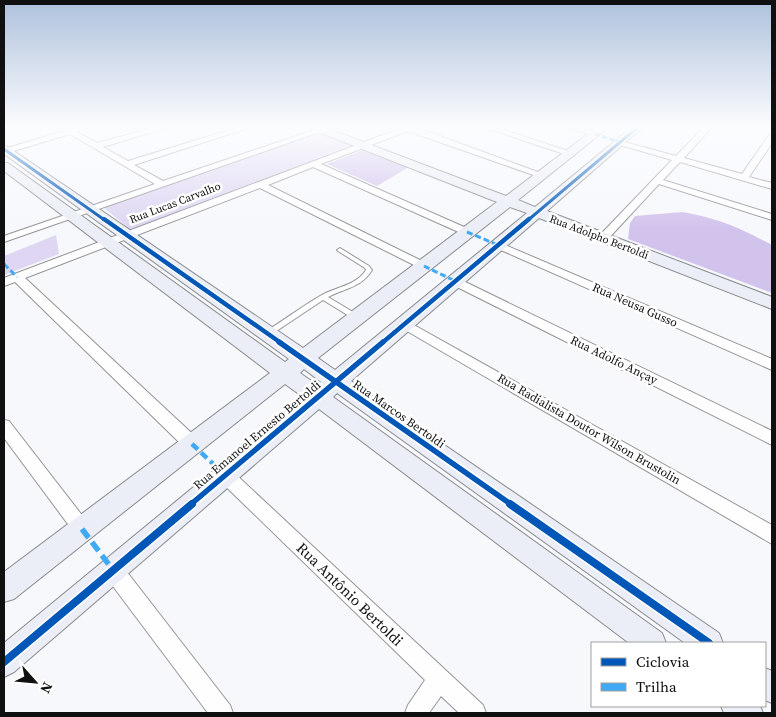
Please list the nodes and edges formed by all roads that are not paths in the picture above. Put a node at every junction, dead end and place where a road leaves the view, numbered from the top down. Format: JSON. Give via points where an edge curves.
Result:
{"nodes":[{"id":1,"x":12,"y":160,"type":"edge"},
{"id":2,"x":122,"y":160,"type":"edge"},
{"id":3,"x":139,"y":160,"type":"edge"},
{"id":4,"x":231,"y":160,"type":"edge"},
{"id":5,"x":322,"y":160,"type":"edge"},
{"id":6,"x":403,"y":160,"type":"edge"},
{"id":7,"x":501,"y":160,"type":"edge"},
{"id":8,"x":561,"y":160,"type":"edge"},
{"id":9,"x":598,"y":160,"type":"edge"},
{"id":10,"x":677,"y":160,"type":"edge"},
{"id":11,"x":683,"y":160,"type":"edge"},
{"id":12,"x":756,"y":160,"type":"edge"},
{"id":13,"x":128,"y":164,"type":"junction"},
{"id":14,"x":313,"y":164,"type":"junction"},
{"id":15,"x":542,"y":175,"type":"junction"},
{"id":16,"x":744,"y":178,"type":"junction"},
{"id":17,"x":658,"y":181,"type":"junction"},
{"id":18,"x":260,"y":184,"type":"junction"},
{"id":19,"x":163,"y":185,"type":"junction"},
{"id":20,"x":772,"y":186,"type":"edge"},
{"id":21,"x":508,"y":201,"type":"junction"},
{"id":22,"x":537,"y":212,"type":"junction"},
{"id":23,"x":80,"y":213,"type":"junction"},
{"id":24,"x":772,"y":217,"type":"edge"},
{"id":25,"x":467,"y":232,"type":"junction"},
{"id":26,"x":603,"y":238,"type":"junction"},
{"id":27,"x":4,"y":239,"type":"edge"},
{"id":28,"x":117,"y":239,"type":"junction"},
{"id":29,"x":498,"y":245,"type":"junction"},
{"id":30,"x":340,"y":250,"type":"dead end"},
{"id":31,"x":424,"y":266,"type":"junction"},
{"id":32,"x":17,"y":277,"type":"junction"},
{"id":33,"x":455,"y":281,"type":"junction"},
{"id":34,"x":4,"y":282,"type":"edge"},
{"id":35,"x":323,"y":297,"type":"junction"},
{"id":36,"x":772,"y":303,"type":"edge"},
{"id":37,"x":356,"y":317,"type":"junction"},
{"id":38,"x":405,"y":324,"type":"junction"},
{"id":39,"x":267,"y":334,"type":"junction"},
{"id":40,"x":303,"y":359,"type":"junction"},
{"id":41,"x":772,"y":365,"type":"edge"},
{"id":42,"x":285,"y":373,"type":"junction"},
{"id":43,"x":336,"y":382,"type":"junction"},
{"id":44,"x":318,"y":397,"type":"junction"},
{"id":45,"x":4,"y":426,"type":"edge"},
{"id":46,"x":772,"y":438,"type":"edge"},
{"id":47,"x":192,"y":444,"type":"junction"},
{"id":48,"x":225,"y":475,"type":"junction"},
{"id":49,"x":82,"y":529,"type":"junction"},
{"id":50,"x":772,"y":535,"type":"edge"},
{"id":51,"x":113,"y":570,"type":"junction"},
{"id":52,"x":4,"y":588,"type":"edge"},
{"id":53,"x":651,"y":642,"type":"edge"},
{"id":54,"x":708,"y":642,"type":"edge"},
{"id":55,"x":4,"y":662,"type":"edge"},
{"id":56,"x":439,"y":679,"type":"junction"},
{"id":57,"x":222,"y":713,"type":"edge"},
{"id":58,"x":416,"y":713,"type":"edge"},
{"id":59,"x":475,"y":713,"type":"edge"}],
"edges":[{"from":1,"to":23,"type":"street","name":"Rua Marcos Bertoldi"},
{"from":2,"to":13,"type":"street"},
{"from":3,"to":13,"type":"street"},
{"from":4,"to":19,"type":"street"},
{"from":5,"to":14,"type":"street","name":"Rua Lucas Carvalho"},
{"from":6,"to":21,"type":"street","name":"Rua Adolpho Bertoldi"},
{"from":7,"to":15,"type":"street"},
{"from":8,"to":15,"type":"street"},
{"from":9,"to":22,"type":"street","name":"Rua Emanoel Ernesto Bertoldi"},
{"from":10,"to":17,"type":"street"},
{"from":11,"to":16,"type":"street"},
{"from":12,"to":16,"type":"street"},
{"from":13,"to":19,"type":"street"},
{"from":14,"to":18,"type":"street","name":"Rua Lucas Carvalho"},
{"from":14,"to":25,"type":"street"},
{"from":15,"to":21,"type":"street"},
{"from":16,"to":20,"type":"street"},
{"from":17,"to":24,"type":"street"},
{"from":17,"to":26,"type":"street"},
{"from":18,"to":28,"type":"street","name":"Rua Lucas Carvalho"},
{"from":18,"to":31,"type":"street"},
{"from":19,"to":23,"type":"street"},
{"from":21,"to":22,"type":"street","name":"Rua Adolpho Bertoldi"},
{"from":21,"to":25,"type":"street"},
{"from":22,"to":26,"type":"street","name":"Rua Adolpho Bertoldi"},
{"from":22,"to":29,"type":"street","name":"Rua Emanoel Ernesto Bertoldi"},
{"from":23,"to":27,"type":"street"},
{"from":23,"to":28,"type":"street","name":"Rua Marcos Bertoldi"},
{"from":25,"to":31,"type":"street"},
{"from":26,"to":36,"type":"street","name":"Rua Adolpho Bertoldi"},
{"from":28,"to":32,"type":"street","name":"Rua Lucas Carvalho"},
{"from":28,"to":39,"type":"street","name":"Rua Marcos Bertoldi"},
{"from":28,"to":42,"type":"street","name":"Rua Marcos Bertoldi"},
{"from":29,"to":33,"type":"street","name":"Rua Emanoel Ernesto Bertoldi"},
{"from":29,"to":41,"type":"street","name":"Rua Neusa Gusso"},
{"from":30,"to":35,"type":"lane","via":[[367,267],[368,272],[357,282]]},
{"from":31,"to":37,"type":"street"},
{"from":32,"to":34,"type":"street","name":"Rua Lucas Carvalho"},
{"from":32,"to":47,"type":"street"},
{"from":33,"to":38,"type":"street","name":"Rua Emanoel Ernesto Bertoldi"},
{"from":33,"to":46,"type":"street","name":"Rua Adolfo Ançay"},
{"from":35,"to":37,"type":"lane"},
{"from":35,"to":39,"type":"lane"},
{"from":37,"to":40,"type":"street"},
{"from":38,"to":43,"type":"street","name":"Rua Emanoel Ernesto Bertoldi"},
{"from":38,"to":50,"type":"street","name":"Rua Radialista Doutor Wilson Brustolin"},
{"from":39,"to":40,"type":"street","name":"Rua Marcos Bertoldi"},
{"from":40,"to":42,"type":"street"},
{"from":40,"to":43,"type":"street","name":"Rua Marcos Bertoldi"},
{"from":42,"to":44,"type":"street","name":"Rua Marcos Bertoldi"},
{"from":42,"to":47,"type":"street"},
{"from":43,"to":44,"type":"street","name":"Rua Emanoel Ernesto Bertoldi"},
{"from":43,"to":54,"type":"street","name":"Rua Marcos Bertoldi"},
{"from":44,"to":48,"type":"street","name":"Rua Emanoel Ernesto Bertoldi"},
{"from":44,"to":53,"type":"street","name":"Rua Marcos Bertoldi"},
{"from":45,"to":49,"type":"street"},
{"from":47,"to":49,"type":"street"},
{"from":48,"to":51,"type":"street","name":"Rua Emanoel Ernesto Bertoldi"},
{"from":48,"to":56,"type":"street","name":"Rua Antônio Bertoldi"},
{"from":49,"to":52,"type":"street"},
{"from":51,"to":55,"type":"street","name":"Rua Emanoel Ernesto Bertoldi"},
{"from":51,"to":57,"type":"street"},
{"from":56,"to":58,"type":"street"},
{"from":56,"to":59,"type":"street","name":"Rua Antônio Bertoldi"}]}
